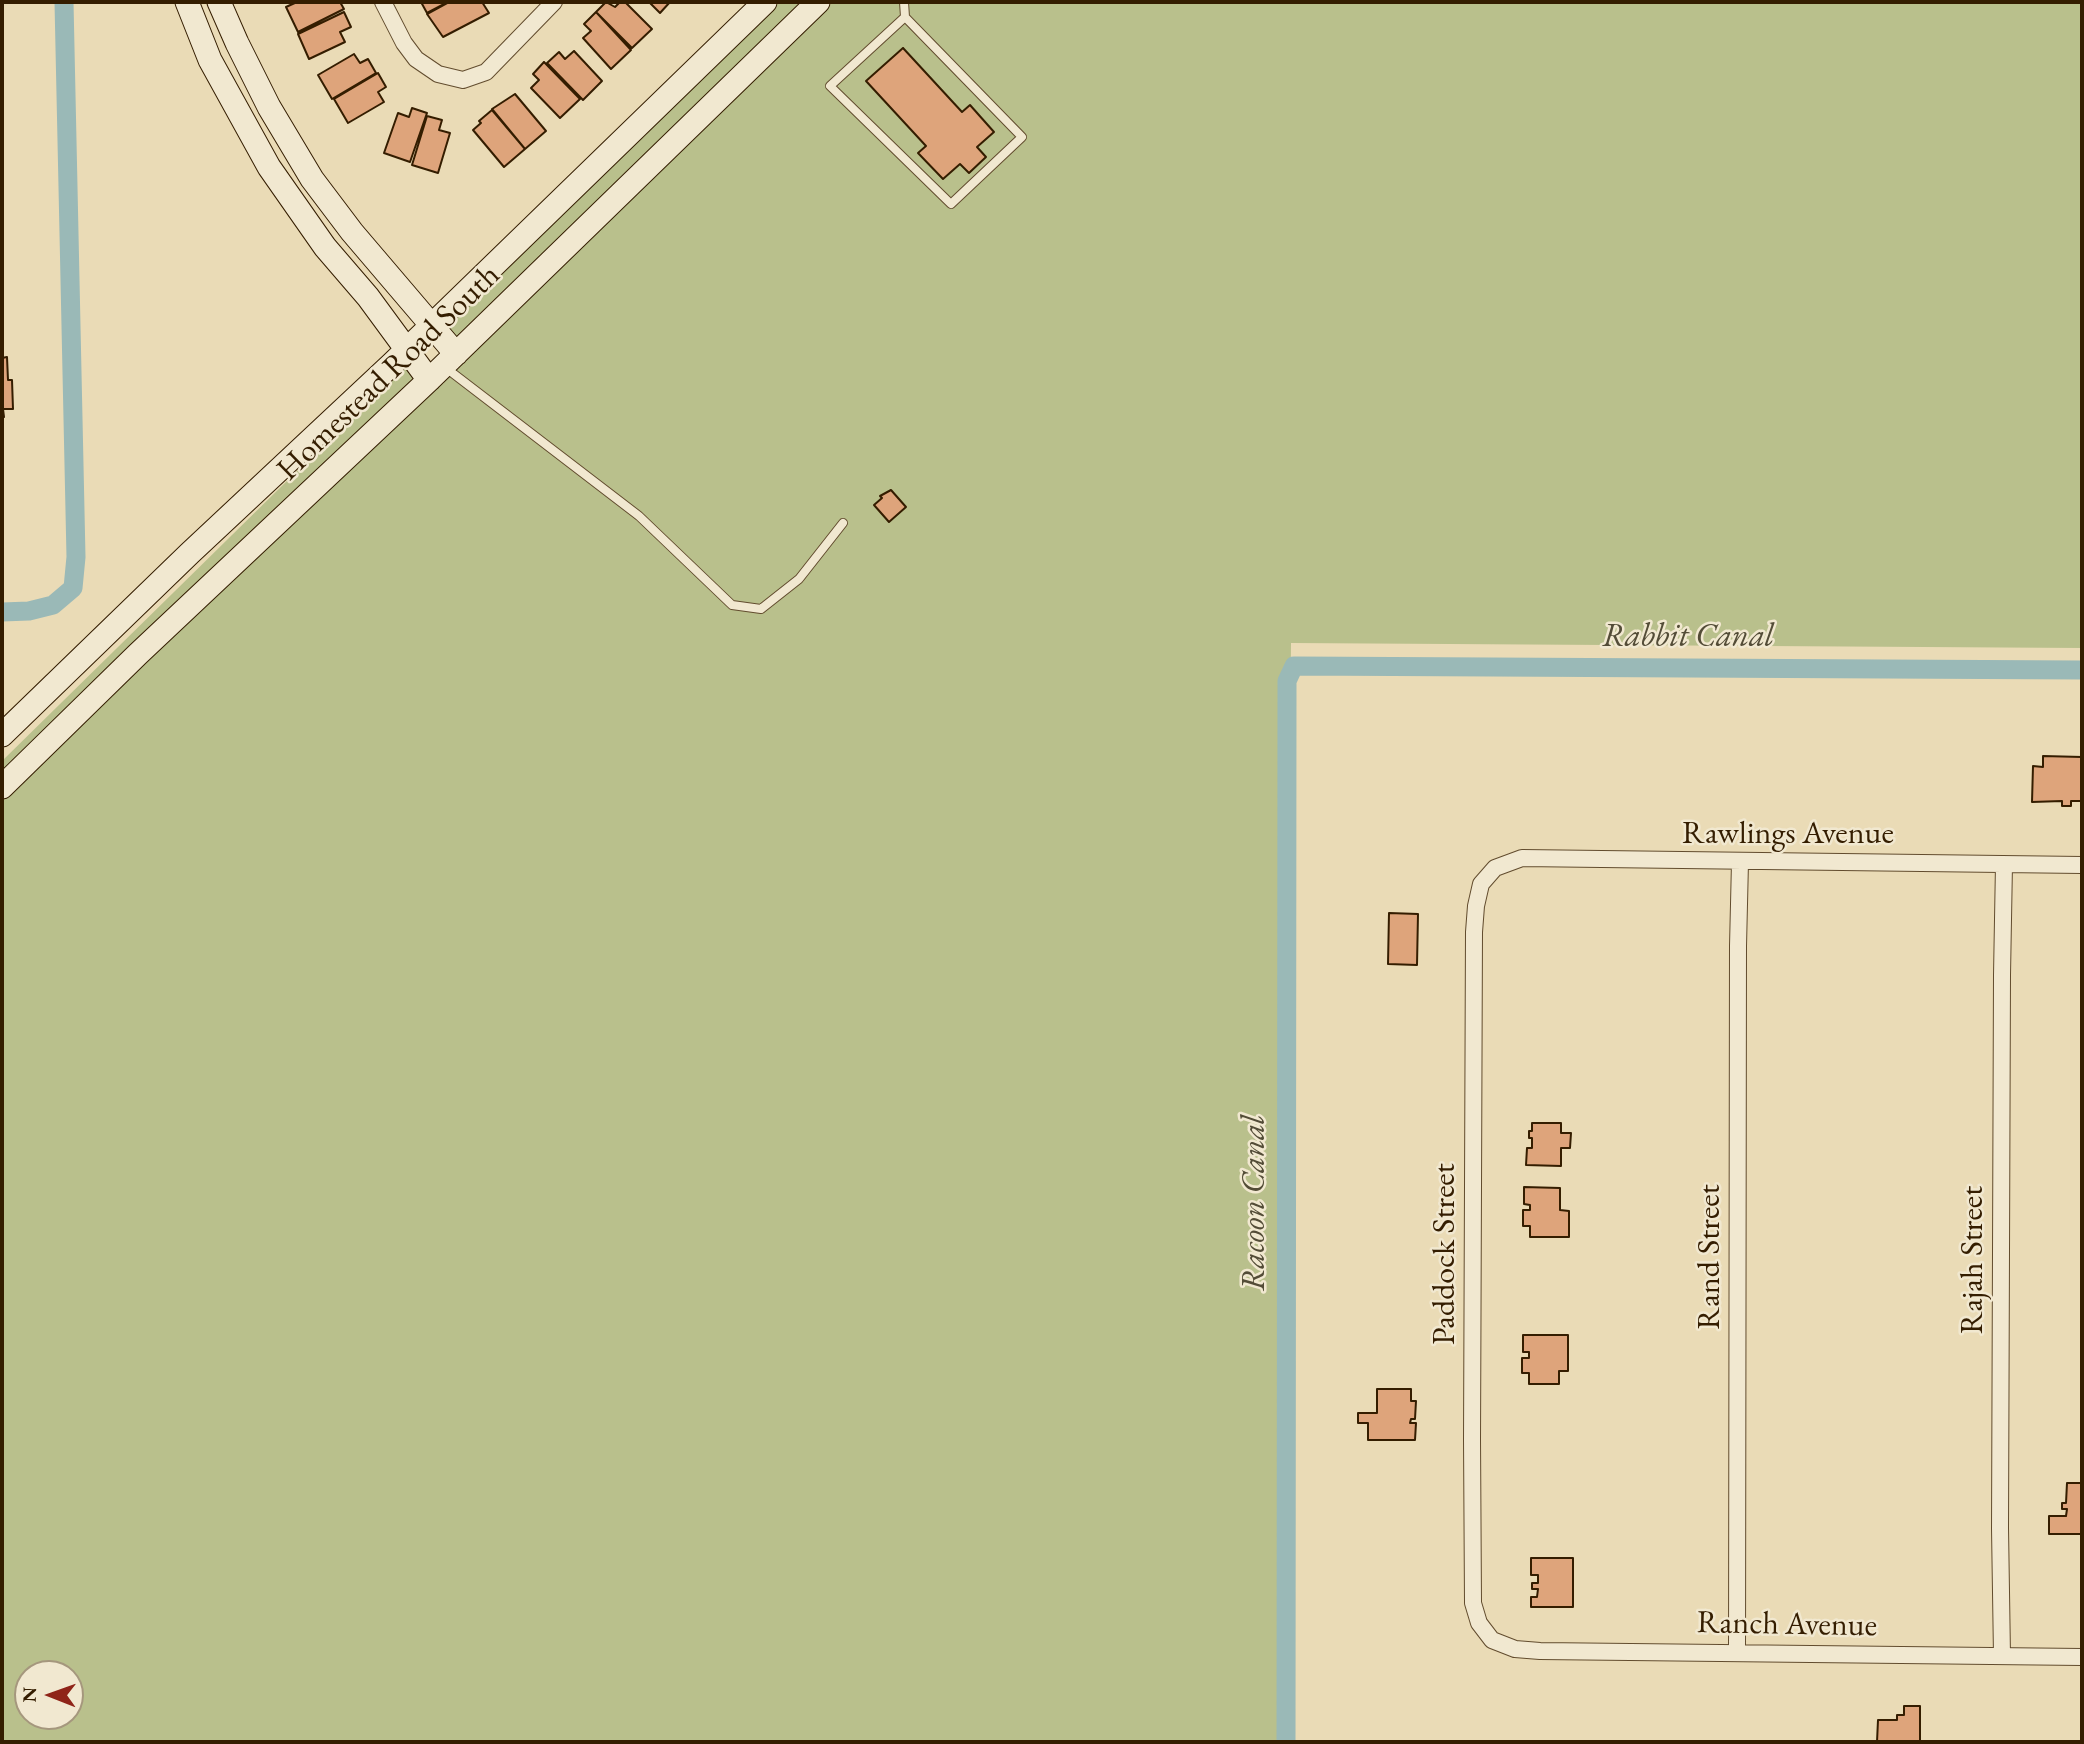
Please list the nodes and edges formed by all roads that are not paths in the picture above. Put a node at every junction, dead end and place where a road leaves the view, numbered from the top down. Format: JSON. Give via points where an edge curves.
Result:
{"nodes":[{"id":1,"x":187,"y":2,"type":"edge"},
{"id":2,"x":219,"y":2,"type":"edge"},
{"id":3,"x":383,"y":2,"type":"edge"},
{"id":4,"x":554,"y":2,"type":"edge"},
{"id":5,"x":765,"y":2,"type":"edge"},
{"id":6,"x":818,"y":2,"type":"edge"},
{"id":7,"x":904,"y":2,"type":"edge"},
{"id":8,"x":905,"y":17,"type":"junction"},
{"id":9,"x":432,"y":325,"type":"junction"},
{"id":10,"x":407,"y":349,"type":"junction"},
{"id":11,"x":443,"y":367,"type":"junction"},
{"id":12,"x":843,"y":523,"type":"dead end"},
{"id":13,"x":2,"y":735,"type":"edge"},
{"id":14,"x":2,"y":787,"type":"edge"},
{"id":15,"x":1740,"y":862,"type":"junction"},
{"id":16,"x":2004,"y":864,"type":"junction"},
{"id":17,"x":2082,"y":865,"type":"edge"},
{"id":18,"x":1495,"y":868,"type":"joint"},
{"id":19,"x":1492,"y":1640,"type":"joint"},
{"id":20,"x":1737,"y":1652,"type":"junction"},
{"id":21,"x":2002,"y":1656,"type":"junction"},
{"id":22,"x":2082,"y":1657,"type":"edge"}],
"edges":[{"from":1,"to":10,"type":"main road","via":[[210,60],[270,167],[325,247]]},
{"from":2,"to":9,"type":"main road","via":[[269,107],[312,179]]},
{"from":3,"to":4,"type":"street","via":[[416,59],[438,74],[463,80],[486,72]]},
{"from":5,"to":9,"type":"main road","name":"Homestead Road South"},
{"from":6,"to":11,"type":"main road","name":"Homestead Road South"},
{"from":7,"to":8,"type":"lane"},
{"from":8,"to":8,"type":"lane","via":[[1022,137],[951,204],[830,86]]},
{"from":9,"to":10,"type":"main road","name":"Homestead Road South"},
{"from":9,"to":11,"type":"main road"},
{"from":10,"to":11,"type":"main road"},
{"from":10,"to":13,"type":"main road","name":"Homestead Road South"},
{"from":11,"to":12,"type":"lane","via":[[639,516],[732,606],[761,609],[799,579]]},
{"from":11,"to":14,"type":"main road","name":"Homestead Road South"},
{"from":15,"to":16,"type":"street","name":"Rawlings Avenue"},
{"from":15,"to":18,"type":"street","name":"Rawlings Avenue","via":[[1522,858]]},
{"from":15,"to":20,"type":"street","name":"Rand Street"},
{"from":16,"to":17,"type":"street","name":"Rawlings Avenue"},
{"from":16,"to":21,"type":"street","name":"Rajah Street"},
{"from":18,"to":19,"type":"street","name":"Paddock Street","via":[[1481,884],[1474,932],[1473,1603],[1479,1623]]},
{"from":19,"to":20,"type":"street","name":"Ranch Avenue","via":[[1515,1649],[1540,1651]]},
{"from":20,"to":21,"type":"street","name":"Ranch Avenue"},
{"from":21,"to":22,"type":"street","name":"Ranch Avenue"}]}
